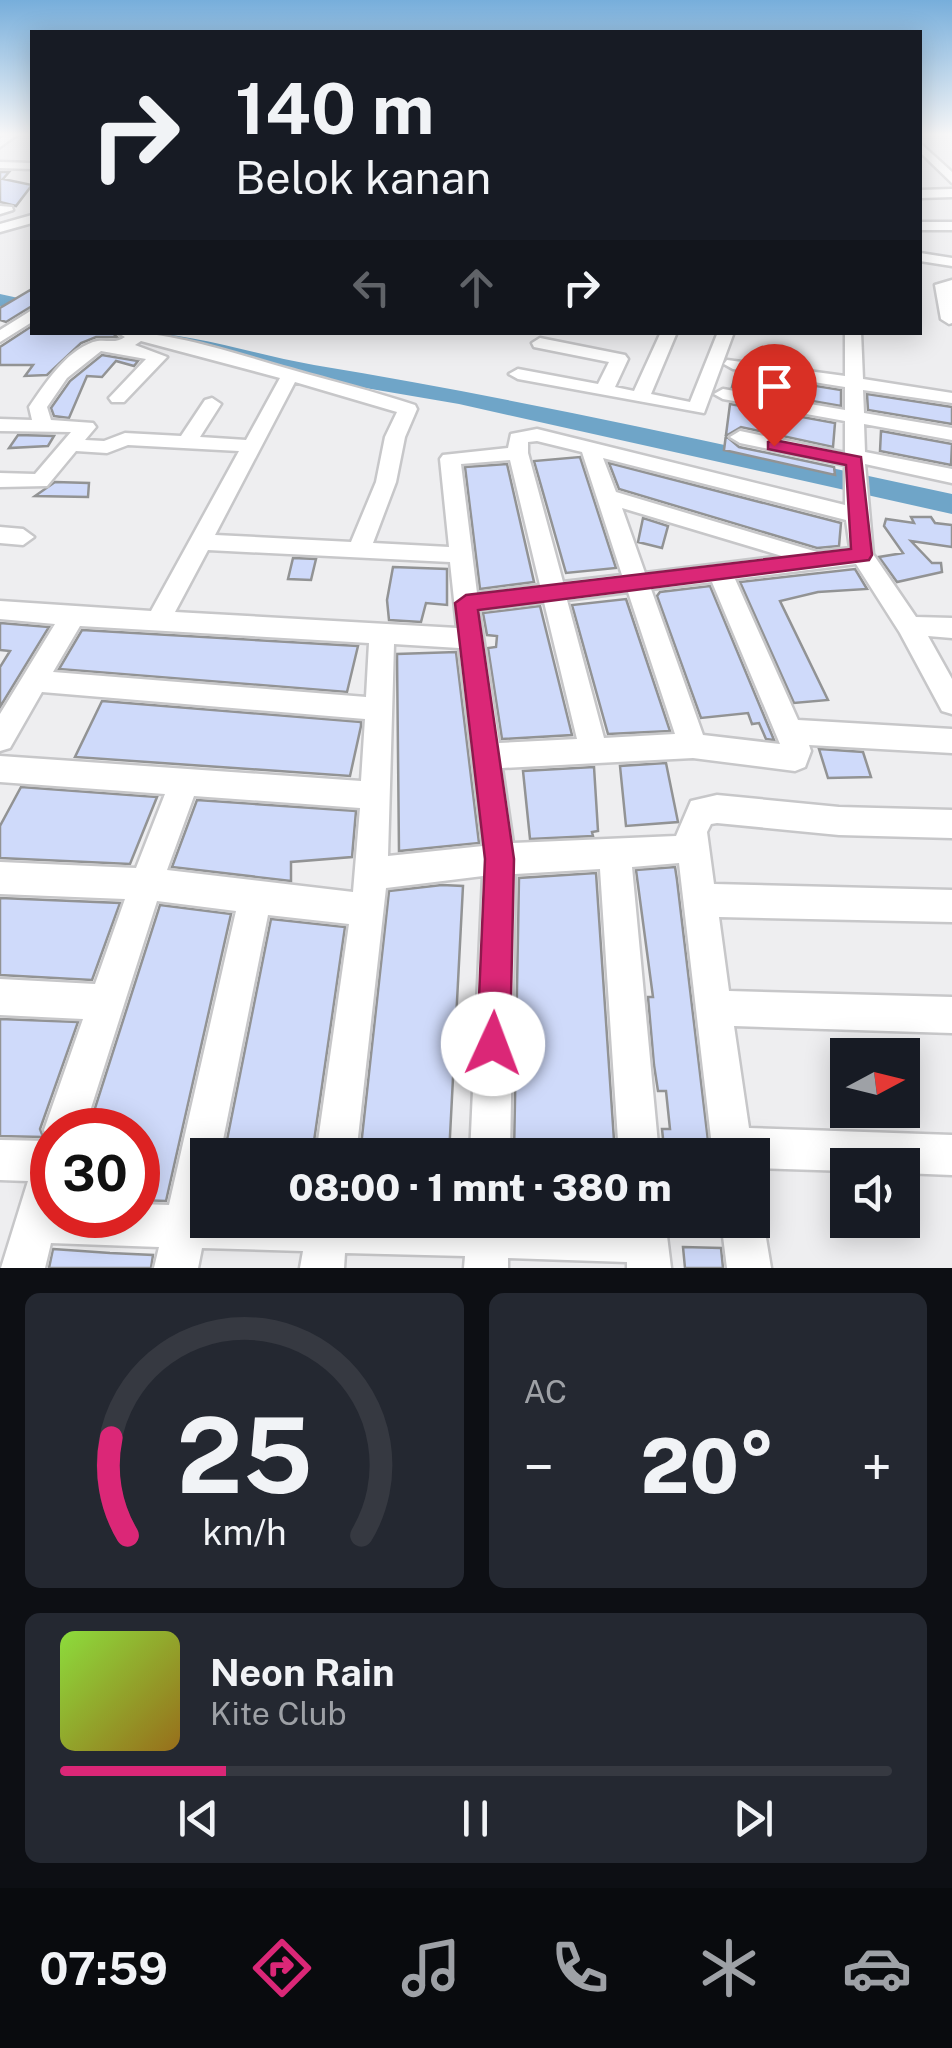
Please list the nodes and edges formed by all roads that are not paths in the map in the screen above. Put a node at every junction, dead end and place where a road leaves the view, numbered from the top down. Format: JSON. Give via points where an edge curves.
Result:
{"nodes":[{"id":1,"x":922,"y":206,"type":"edge"},
{"id":2,"x":952,"y":206,"type":"edge"},
{"id":3,"x":30,"y":220,"type":"edge"},
{"id":4,"x":922,"y":226,"type":"edge"},
{"id":5,"x":952,"y":226,"type":"edge"},
{"id":6,"x":0,"y":228,"type":"edge"},
{"id":7,"x":922,"y":258,"type":"edge"},
{"id":8,"x":952,"y":262,"type":"edge"},
{"id":9,"x":952,"y":285,"type":"edge"},
{"id":10,"x":949,"y":311,"type":"edge"},
{"id":11,"x":0,"y":317,"type":"edge"},
{"id":12,"x":28,"y":318,"type":"edge"},
{"id":13,"x":668,"y":335,"type":"edge"},
{"id":14,"x":725,"y":335,"type":"edge"},
{"id":15,"x":853,"y":335,"type":"edge"},
{"id":16,"x":133,"y":336,"type":"edge"},
{"id":17,"x":0,"y":337,"type":"edge"},
{"id":18,"x":540,"y":343,"type":"dead end"},
{"id":19,"x":733,"y":364,"type":"dead end"},
{"id":20,"x":518,"y":374,"type":"dead end"},
{"id":21,"x":290,"y":375,"type":"junction"},
{"id":22,"x":854,"y":383,"type":"junction"},
{"id":23,"x":604,"y":391,"type":"junction"},
{"id":24,"x":723,"y":394,"type":"dead end"},
{"id":25,"x":118,"y":398,"type":"dead end"},
{"id":26,"x":640,"y":398,"type":"junction"},
{"id":27,"x":952,"y":398,"type":"edge"},
{"id":28,"x":212,"y":404,"type":"dead end"},
{"id":29,"x":784,"y":405,"type":"junction"},
{"id":30,"x":855,"y":418,"type":"junction"},
{"id":31,"x":0,"y":425,"type":"edge"},
{"id":32,"x":43,"y":426,"type":"junction"},
{"id":33,"x":952,"y":434,"type":"edge"},
{"id":34,"x":740,"y":438,"type":"dead end"},
{"id":35,"x":186,"y":442,"type":"junction"},
{"id":36,"x":72,"y":445,"type":"junction"},
{"id":37,"x":252,"y":446,"type":"junction"},
{"id":38,"x":774,"y":446,"type":"junction"},
{"id":39,"x":590,"y":448,"type":"junction"},
{"id":40,"x":518,"y":453,"type":"junction"},
{"id":41,"x":952,"y":476,"type":"edge"},
{"id":42,"x":855,"y":479,"type":"junction"},
{"id":43,"x":0,"y":480,"type":"edge"},
{"id":44,"x":608,"y":498,"type":"junction"},
{"id":45,"x":198,"y":542,"type":"junction"},
{"id":46,"x":359,"y":550,"type":"junction"},
{"id":47,"x":447,"y":554,"type":"dead end"},
{"id":48,"x":862,"y":555,"type":"junction"},
{"id":49,"x":818,"y":558,"type":"junction"},
{"id":50,"x":720,"y":572,"type":"junction"},
{"id":51,"x":638,"y":580,"type":"junction"},
{"id":52,"x":551,"y":591,"type":"junction"},
{"id":53,"x":466,"y":603,"type":"junction"},
{"id":54,"x":0,"y":610,"type":"edge"},
{"id":55,"x":73,"y":616,"type":"junction"},
{"id":56,"x":160,"y":618,"type":"dead end"},
{"id":57,"x":909,"y":626,"type":"junction"},
{"id":58,"x":952,"y":628,"type":"edge"},
{"id":59,"x":382,"y":634,"type":"junction"},
{"id":60,"x":472,"y":640,"type":"junction"},
{"id":61,"x":34,"y":682,"type":"junction"},
{"id":62,"x":952,"y":703,"type":"edge"},
{"id":63,"x":378,"y":708,"type":"junction"},
{"id":64,"x":789,"y":732,"type":"junction"},
{"id":65,"x":0,"y":738,"type":"edge"},
{"id":66,"x":952,"y":740,"type":"edge"},
{"id":67,"x":693,"y":746,"type":"junction"},
{"id":68,"x":594,"y":752,"type":"junction"},
{"id":69,"x":488,"y":756,"type":"junction"},
{"id":70,"x":0,"y":769,"type":"edge"},
{"id":71,"x":186,"y":781,"type":"junction"},
{"id":72,"x":376,"y":796,"type":"junction"},
{"id":73,"x":952,"y":824,"type":"edge"},
{"id":74,"x":674,"y":850,"type":"dead end"},
{"id":75,"x":615,"y":855,"type":"junction"},
{"id":76,"x":500,"y":859,"type":"junction"},
{"id":77,"x":372,"y":874,"type":"junction"},
{"id":78,"x":0,"y":878,"type":"edge"},
{"id":79,"x":146,"y":884,"type":"junction"},
{"id":80,"x":256,"y":899,"type":"junction"},
{"id":81,"x":698,"y":900,"type":"junction"},
{"id":82,"x":952,"y":906,"type":"edge"},
{"id":83,"x":366,"y":910,"type":"junction"},
{"id":84,"x":0,"y":997,"type":"edge"},
{"id":85,"x":106,"y":1002,"type":"junction"},
{"id":86,"x":712,"y":1008,"type":"junction"},
{"id":87,"x":952,"y":1015,"type":"edge"},
{"id":88,"x":71,"y":1108,"type":"edge"},
{"id":89,"x":338,"y":1138,"type":"edge"},
{"id":90,"x":491,"y":1138,"type":"edge"},
{"id":91,"x":638,"y":1138,"type":"edge"},
{"id":92,"x":730,"y":1138,"type":"edge"},
{"id":93,"x":770,"y":1152,"type":"edge"},
{"id":94,"x":952,"y":1154,"type":"edge"},
{"id":95,"x":0,"y":1160,"type":"edge"},
{"id":96,"x":30,"y":1162,"type":"edge"},
{"id":97,"x":160,"y":1225,"type":"edge"},
{"id":98,"x":185,"y":1226,"type":"junction"},
{"id":99,"x":31,"y":1238,"type":"edge"},
{"id":100,"x":745,"y":1238,"type":"edge"},
{"id":101,"x":325,"y":1241,"type":"edge"},
{"id":102,"x":487,"y":1242,"type":"edge"},
{"id":103,"x":646,"y":1243,"type":"edge"},
{"id":104,"x":23,"y":1268,"type":"edge"},
{"id":105,"x":176,"y":1268,"type":"edge"},
{"id":106,"x":749,"y":1268,"type":"edge"}],
"edges":[{"from":1,"to":2,"type":"street"},
{"from":3,"to":6,"type":"street"},
{"from":4,"to":5,"type":"street"},
{"from":7,"to":8,"type":"street"},
{"from":9,"to":10,"type":"street","via":[[943,285]]},
{"from":11,"to":12,"type":"street"},
{"from":12,"to":17,"type":"street"},
{"from":13,"to":26,"type":"street"},
{"from":14,"to":26,"type":"street","via":[[698,409]]},
{"from":15,"to":22,"type":"street"},
{"from":16,"to":21,"type":"street"},
{"from":16,"to":25,"type":"street","via":[[158,357]]},
{"from":16,"to":32,"type":"street","via":[[100,344],[64,371],[38,407]]},
{"from":18,"to":23,"type":"street","via":[[620,359]]},
{"from":19,"to":22,"type":"street"},
{"from":20,"to":23,"type":"street"},
{"from":21,"to":37,"type":"street"},
{"from":21,"to":46,"type":"street","via":[[408,409]]},
{"from":22,"to":27,"type":"street"},
{"from":22,"to":30,"type":"street"},
{"from":23,"to":26,"type":"street"},
{"from":24,"to":29,"type":"street"},
{"from":28,"to":35,"type":"street"},
{"from":29,"to":30,"type":"street"},
{"from":29,"to":38,"type":"street"},
{"from":30,"to":33,"type":"street"},
{"from":30,"to":42,"type":"street"},
{"from":31,"to":32,"type":"street"},
{"from":32,"to":36,"type":"street","via":[[86,427]]},
{"from":34,"to":38,"type":"street"},
{"from":35,"to":36,"type":"street"},
{"from":35,"to":37,"type":"street"},
{"from":36,"to":43,"type":"street","via":[[40,481]]},
{"from":37,"to":45,"type":"street"},
{"from":38,"to":42,"type":"street"},
{"from":39,"to":40,"type":"street","via":[[527,434],[518,438]]},
{"from":39,"to":42,"type":"street"},
{"from":39,"to":44,"type":"street"},
{"from":40,"to":52,"type":"street"},
{"from":40,"to":53,"type":"street","via":[[450,459]]},
{"from":41,"to":42,"type":"street"},
{"from":42,"to":48,"type":"street"},
{"from":44,"to":49,"type":"street"},
{"from":44,"to":51,"type":"street"},
{"from":45,"to":46,"type":"street"},
{"from":45,"to":56,"type":"street"},
{"from":46,"to":47,"type":"street"},
{"from":48,"to":49,"type":"street"},
{"from":48,"to":57,"type":"street"},
{"from":49,"to":50,"type":"street"},
{"from":50,"to":51,"type":"street"},
{"from":50,"to":64,"type":"street"},
{"from":51,"to":52,"type":"street"},
{"from":51,"to":67,"type":"street"},
{"from":52,"to":53,"type":"street"},
{"from":52,"to":68,"type":"street"},
{"from":53,"to":60,"type":"street"},
{"from":54,"to":55,"type":"street"},
{"from":55,"to":59,"type":"street"},
{"from":55,"to":61,"type":"street"},
{"from":57,"to":58,"type":"street"},
{"from":57,"to":62,"type":"street"},
{"from":59,"to":60,"type":"street"},
{"from":59,"to":63,"type":"street"},
{"from":60,"to":69,"type":"street"},
{"from":61,"to":63,"type":"street"},
{"from":61,"to":65,"type":"street"},
{"from":63,"to":72,"type":"street"},
{"from":64,"to":66,"type":"street"},
{"from":64,"to":67,"type":"street","via":[[797,752],[788,760]]},
{"from":67,"to":68,"type":"street"},
{"from":68,"to":69,"type":"street"},
{"from":69,"to":76,"type":"street"},
{"from":70,"to":71,"type":"street"},
{"from":71,"to":72,"type":"street"},
{"from":71,"to":79,"type":"street"},
{"from":72,"to":77,"type":"street"},
{"from":73,"to":81,"type":"street","via":[[702,811],[691,830]]},
{"from":74,"to":75,"type":"street"},
{"from":75,"to":76,"type":"street"},
{"from":75,"to":91,"type":"street"},
{"from":76,"to":77,"type":"street"},
{"from":76,"to":90,"type":"street"},
{"from":77,"to":83,"type":"street"},
{"from":78,"to":79,"type":"street"},
{"from":79,"to":80,"type":"street"},
{"from":79,"to":85,"type":"street"},
{"from":80,"to":83,"type":"street"},
{"from":80,"to":98,"type":"street"},
{"from":81,"to":82,"type":"street"},
{"from":81,"to":86,"type":"street"},
{"from":83,"to":89,"type":"street"},
{"from":84,"to":85,"type":"street"},
{"from":85,"to":88,"type":"street"},
{"from":86,"to":87,"type":"street"},
{"from":86,"to":92,"type":"street"},
{"from":93,"to":94,"type":"street"},
{"from":95,"to":96,"type":"street"},
{"from":97,"to":98,"type":"street"},
{"from":98,"to":101,"type":"street"},
{"from":98,"to":105,"type":"street"},
{"from":99,"to":104,"type":"street"},
{"from":100,"to":106,"type":"street"},
{"from":101,"to":102,"type":"street"},
{"from":102,"to":103,"type":"street"}]}
